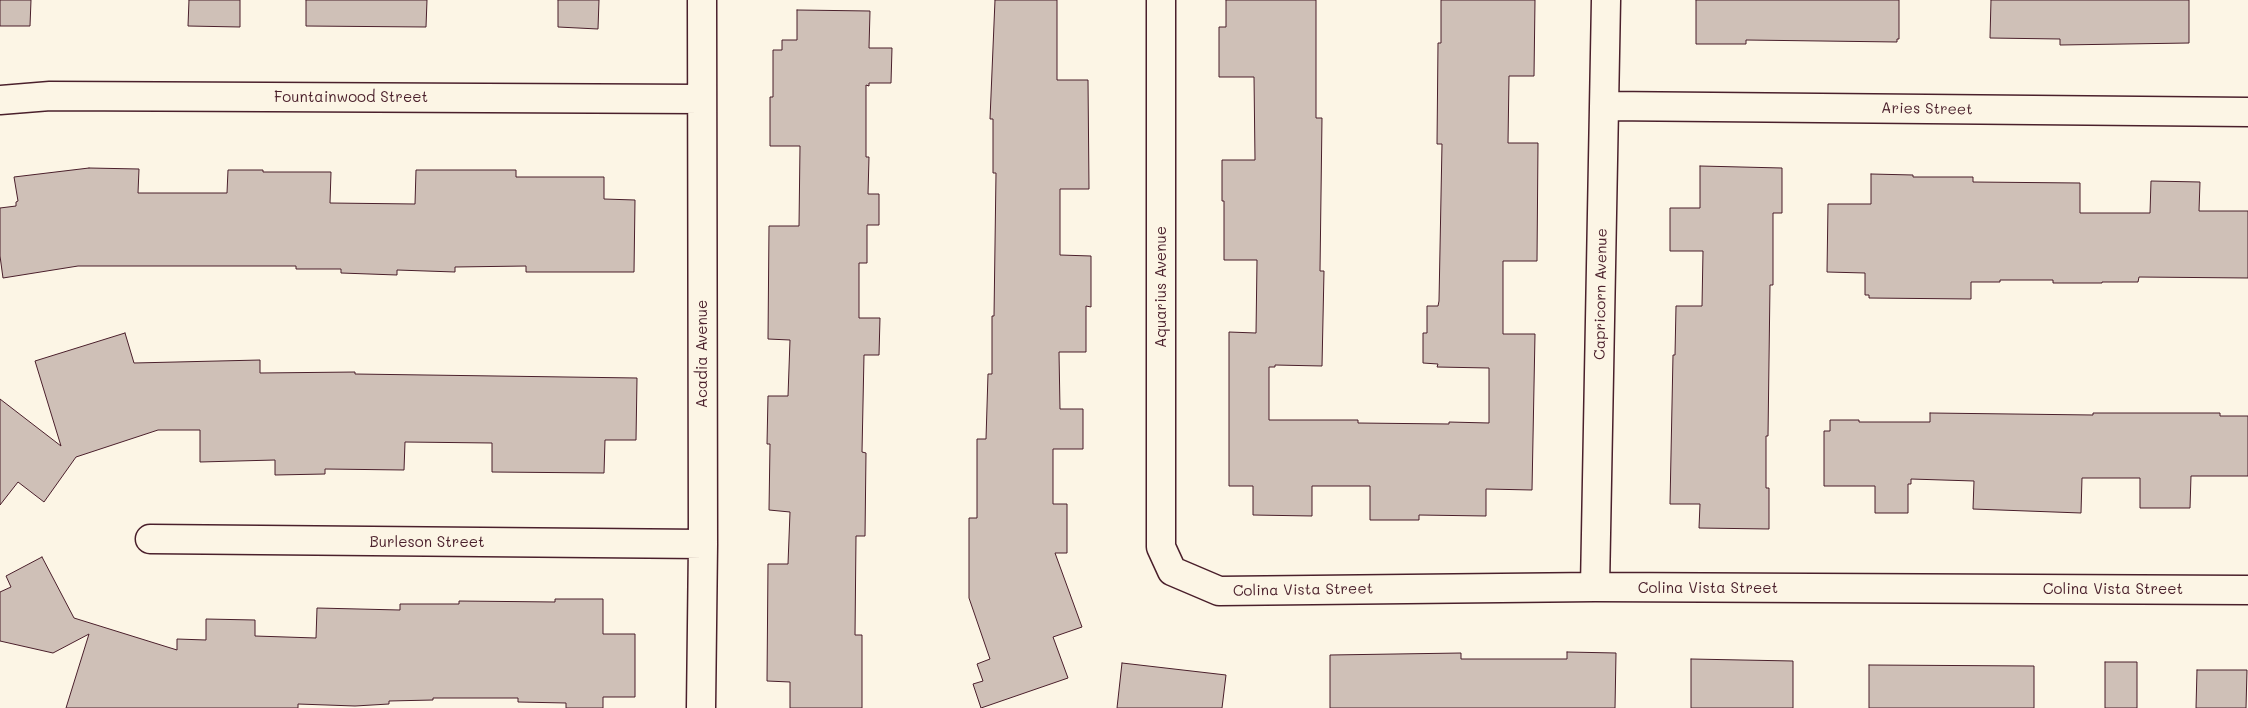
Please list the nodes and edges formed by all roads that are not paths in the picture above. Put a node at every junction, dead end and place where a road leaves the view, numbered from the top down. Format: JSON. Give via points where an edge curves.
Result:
{"nodes":[{"id":1,"x":702,"y":0,"type":"edge"},
{"id":2,"x":1161,"y":0,"type":"edge"},
{"id":3,"x":1606,"y":0,"type":"edge"},
{"id":4,"x":702,"y":99,"type":"junction"},
{"id":5,"x":0,"y":100,"type":"edge"},
{"id":6,"x":1606,"y":106,"type":"junction"},
{"id":7,"x":2248,"y":112,"type":"edge"},
{"id":8,"x":150,"y":539,"type":"dead end"},
{"id":9,"x":703,"y":544,"type":"junction"},
{"id":10,"x":1172,"y":572,"type":"joint"},
{"id":11,"x":1595,"y":587,"type":"junction"},
{"id":12,"x":2248,"y":590,"type":"edge"},
{"id":13,"x":701,"y":708,"type":"edge"}],
"edges":[{"from":1,"to":4,"type":"street","name":"Acadia Avenue"},
{"from":2,"to":10,"type":"street","name":"Aquarius Avenue","via":[[1161,547]]},
{"from":3,"to":6,"type":"street","name":"Capricorn Avenue"},
{"from":4,"to":5,"type":"street","name":"Fountainwood Street","via":[[50,96]]},
{"from":4,"to":9,"type":"street","name":"Acadia Avenue"},
{"from":6,"to":7,"type":"street","name":"Aries Street"},
{"from":6,"to":11,"type":"street","name":"Capricorn Avenue"},
{"from":8,"to":9,"type":"street","name":"Burleson Street"},
{"from":9,"to":13,"type":"street","name":"Acadia Avenue"},
{"from":10,"to":11,"type":"street","name":"Colina Vista Street","via":[[1219,591]]},
{"from":11,"to":12,"type":"street","name":"Colina Vista Street"}]}
